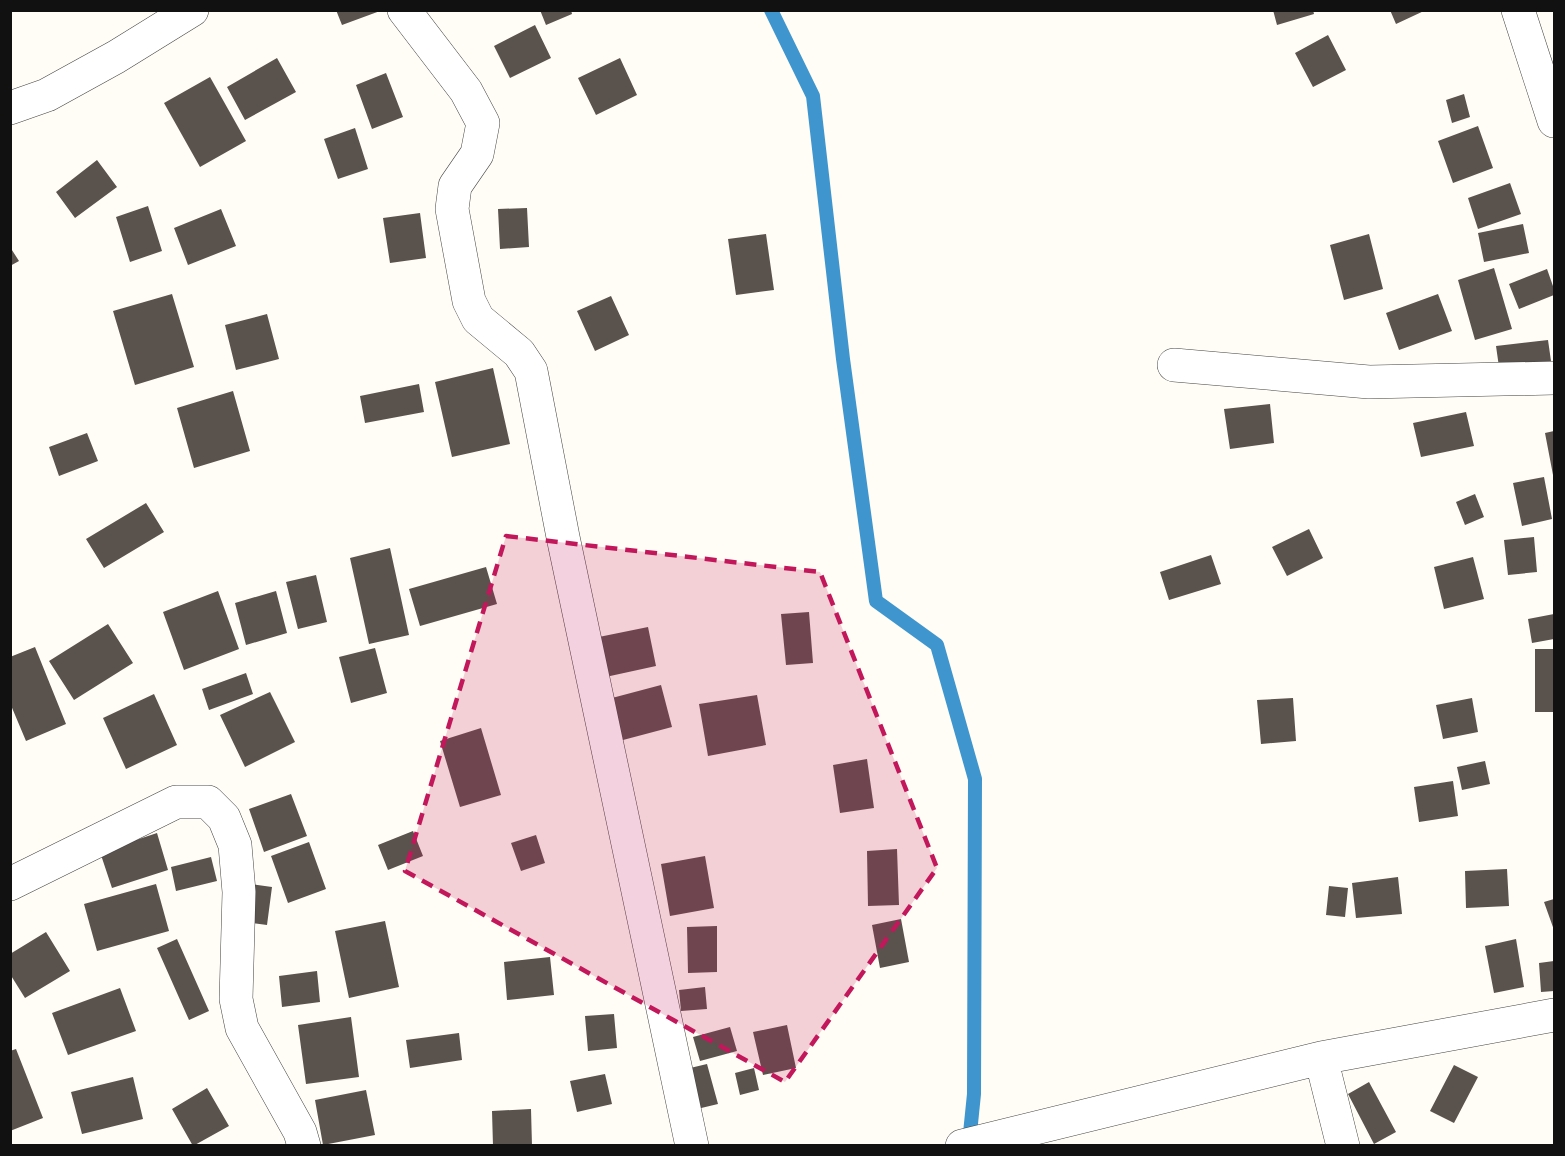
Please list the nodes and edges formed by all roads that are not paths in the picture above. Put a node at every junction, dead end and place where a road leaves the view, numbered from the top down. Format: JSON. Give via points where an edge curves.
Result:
{"nodes":[{"id":1,"x":192,"y":10,"type":"edge"},
{"id":2,"x":404,"y":10,"type":"edge"},
{"id":3,"x":1518,"y":10,"type":"edge"},
{"id":4,"x":10,"y":108,"type":"edge"},
{"id":5,"x":1554,"y":122,"type":"edge"},
{"id":6,"x":1174,"y":365,"type":"dead end"},
{"id":7,"x":1554,"y":378,"type":"edge"},
{"id":8,"x":10,"y":884,"type":"edge"},
{"id":9,"x":1554,"y":1016,"type":"edge"},
{"id":10,"x":1321,"y":1058,"type":"junction"},
{"id":11,"x":304,"y":1146,"type":"edge"},
{"id":12,"x":692,"y":1146,"type":"edge"},
{"id":13,"x":963,"y":1146,"type":"edge"},
{"id":14,"x":1343,"y":1146,"type":"edge"}],
"edges":[{"from":1,"to":4,"type":"street","via":[[47,95]]},
{"from":2,"to":12,"type":"street","via":[[466,91],[483,123],[477,154],[454,186],[452,209],[469,301],[478,319],[519,353],[531,371]]},
{"from":3,"to":5,"type":"street"},
{"from":6,"to":7,"type":"street","via":[[1369,382]]},
{"from":8,"to":11,"type":"street","via":[[176,802],[208,802],[224,818],[235,845],[239,892],[236,999],[242,1028]]},
{"from":9,"to":10,"type":"street"},
{"from":10,"to":13,"type":"street"},
{"from":10,"to":14,"type":"street"}]}
